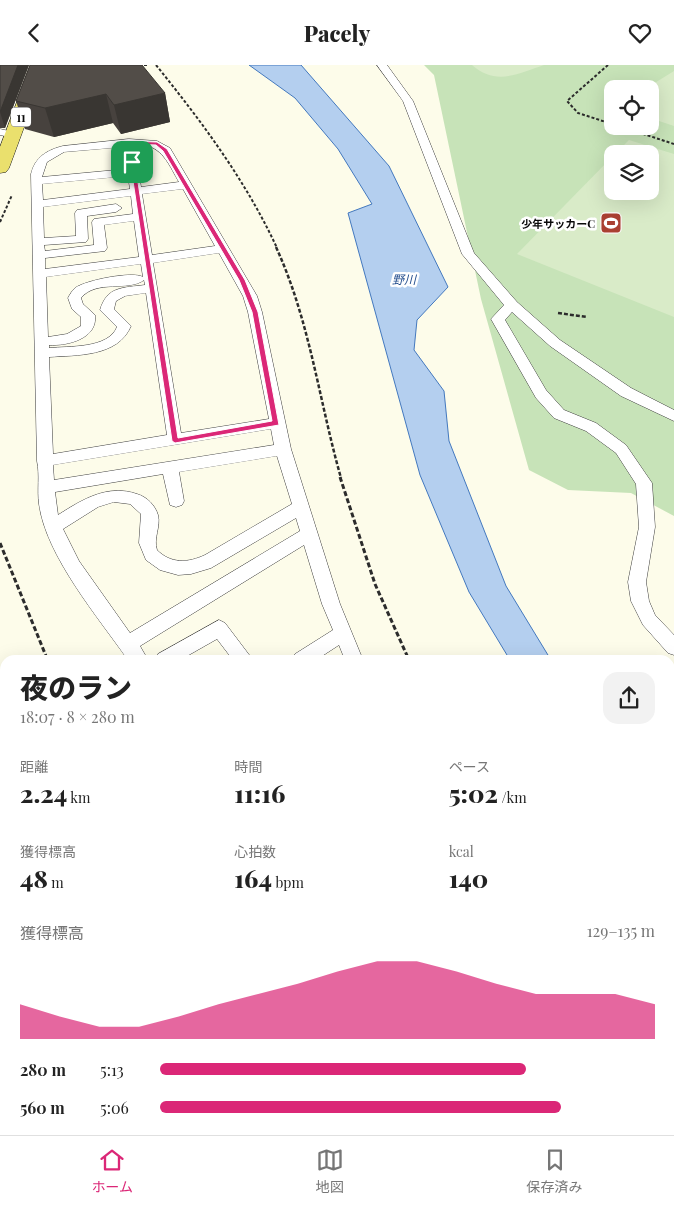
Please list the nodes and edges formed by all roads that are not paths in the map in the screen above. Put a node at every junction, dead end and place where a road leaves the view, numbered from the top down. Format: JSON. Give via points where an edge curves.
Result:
{"nodes":[{"id":1,"x":39,"y":65,"type":"edge"},
{"id":2,"x":382,"y":65,"type":"edge"},
{"id":3,"x":7,"y":133,"type":"edge"},
{"id":4,"x":129,"y":142,"type":"junction"},
{"id":5,"x":133,"y":167,"type":"junction"},
{"id":6,"x":0,"y":168,"type":"edge"},
{"id":7,"x":36,"y":177,"type":"junction"},
{"id":8,"x":186,"y":185,"type":"junction"},
{"id":9,"x":37,"y":204,"type":"junction"},
{"id":10,"x":138,"y":205,"type":"junction"},
{"id":11,"x":39,"y":249,"type":"junction"},
{"id":12,"x":224,"y":249,"type":"junction"},
{"id":13,"x":146,"y":260,"type":"junction"},
{"id":14,"x":40,"y":274,"type":"junction"},
{"id":15,"x":151,"y":283,"type":"junction"},
{"id":16,"x":512,"y":305,"type":"junction"},
{"id":17,"x":42,"y":348,"type":"junction"},
{"id":18,"x":674,"y":416,"type":"edge"},
{"id":19,"x":276,"y":423,"type":"junction"},
{"id":20,"x":175,"y":441,"type":"junction"},
{"id":21,"x":283,"y":449,"type":"junction"},
{"id":22,"x":45,"y":461,"type":"junction"},
{"id":23,"x":170,"y":467,"type":"junction"},
{"id":24,"x":47,"y":487,"type":"junction"},
{"id":25,"x":176,"y":501,"type":"dead end"},
{"id":26,"x":302,"y":507,"type":"junction"},
{"id":27,"x":53,"y":527,"type":"junction"},
{"id":28,"x":309,"y":535,"type":"junction"},
{"id":29,"x":343,"y":633,"type":"junction"},
{"id":30,"x":128,"y":644,"type":"junction"},
{"id":31,"x":674,"y":647,"type":"edge"},
{"id":32,"x":136,"y":655,"type":"edge"},
{"id":33,"x":173,"y":655,"type":"edge"},
{"id":34,"x":240,"y":655,"type":"edge"},
{"id":35,"x":309,"y":655,"type":"edge"},
{"id":36,"x":352,"y":655,"type":"edge"}],
"edges":[{"from":1,"to":3,"type":"main road","number":"11"},
{"from":2,"to":16,"type":"lane","via":[[408,101],[468,254]]},
{"from":3,"to":6,"type":"main road","number":"11"},
{"from":4,"to":5,"type":"lane"},
{"from":4,"to":7,"type":"lane","via":[[63,149],[43,158]]},
{"from":4,"to":8,"type":"lane","via":[[162,147]]},
{"from":5,"to":7,"type":"lane"},
{"from":5,"to":10,"type":"lane"},
{"from":7,"to":9,"type":"lane"},
{"from":8,"to":10,"type":"lane"},
{"from":8,"to":12,"type":"lane"},
{"from":9,"to":10,"type":"lane"},
{"from":9,"to":11,"type":"lane"},
{"from":10,"to":11,"type":"lane","via":[[81,213],[82,239]]},
{"from":10,"to":11,"type":"lane","via":[[98,222],[101,248]]},
{"from":10,"to":13,"type":"lane"},
{"from":11,"to":14,"type":"lane"},
{"from":12,"to":13,"type":"lane"},
{"from":12,"to":19,"type":"lane","via":[[247,288],[255,312]]},
{"from":13,"to":14,"type":"lane"},
{"from":13,"to":15,"type":"lane"},
{"from":14,"to":17,"type":"lane"},
{"from":15,"to":17,"type":"lane","via":[[84,288],[74,301],[88,315],[89,325],[73,337]]},
{"from":15,"to":17,"type":"lane","via":[[110,299],[107,310],[124,326],[116,341],[100,346]]},
{"from":15,"to":20,"type":"lane"},
{"from":16,"to":18,"type":"lane","via":[[555,343],[626,393]]},
{"from":16,"to":31,"type":"lane","via":[[498,319],[541,394],[560,414],[591,427],[621,449],[644,483],[647,527],[637,582],[640,601],[649,621]]},
{"from":17,"to":22,"type":"lane"},
{"from":19,"to":20,"type":"lane"},
{"from":19,"to":21,"type":"lane"},
{"from":20,"to":22,"type":"lane"},
{"from":21,"to":23,"type":"lane"},
{"from":21,"to":26,"type":"lane"},
{"from":22,"to":24,"type":"lane"},
{"from":23,"to":24,"type":"lane"},
{"from":23,"to":25,"type":"lane"},
{"from":24,"to":27,"type":"lane"},
{"from":26,"to":27,"type":"lane","via":[[203,564],[183,568],[159,563],[149,550],[150,517],[142,503],[132,499],[101,499]]},
{"from":26,"to":28,"type":"lane"},
{"from":27,"to":30,"type":"lane","via":[[62,549]]},
{"from":28,"to":29,"type":"lane"},
{"from":28,"to":30,"type":"lane"},
{"from":29,"to":35,"type":"lane"},
{"from":29,"to":36,"type":"lane"},
{"from":30,"to":32,"type":"lane"},
{"from":33,"to":34,"type":"lane","via":[[219,628]]}]}
